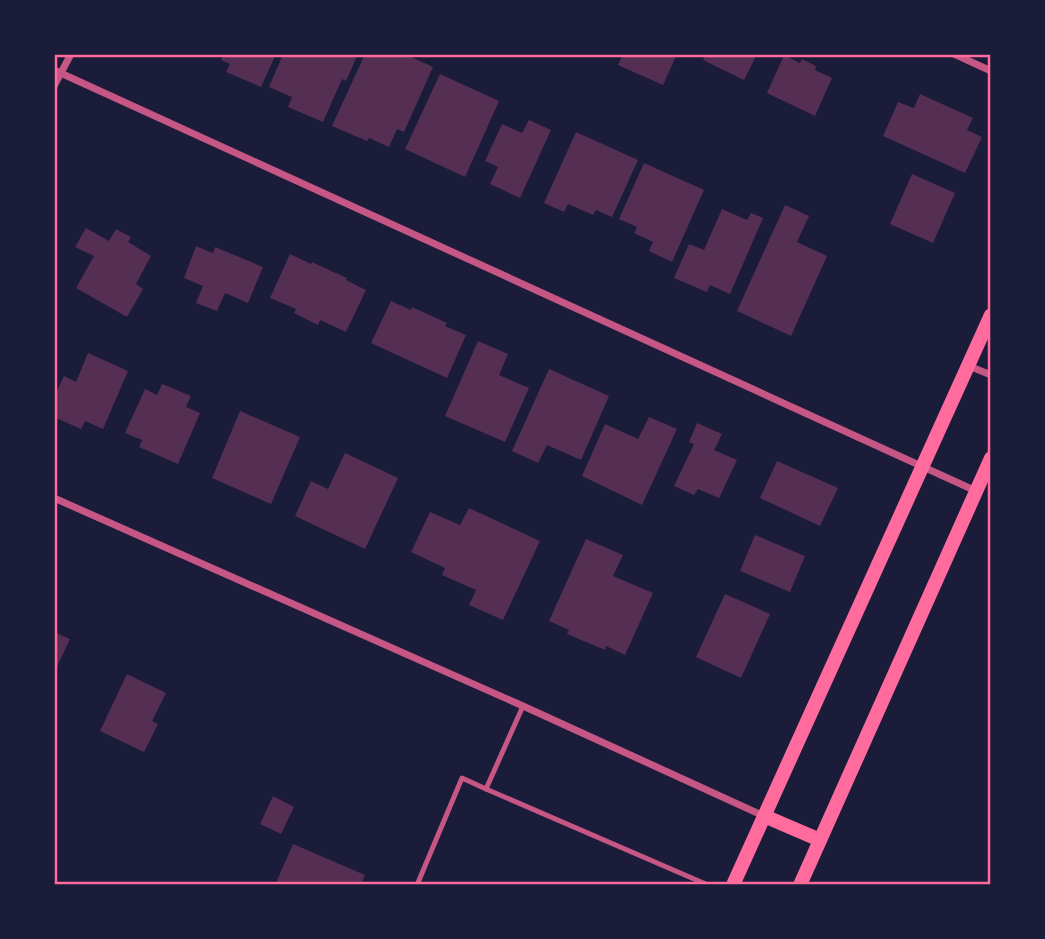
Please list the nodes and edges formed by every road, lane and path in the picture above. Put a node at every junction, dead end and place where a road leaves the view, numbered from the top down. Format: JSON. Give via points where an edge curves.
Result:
{"nodes":[{"id":1,"x":71,"y":54,"type":"edge"},
{"id":2,"x":954,"y":54,"type":"edge"},
{"id":3,"x":58,"y":71,"type":"edge"},
{"id":4,"x":991,"y":71,"type":"edge"},
{"id":5,"x":54,"y":86,"type":"edge"},
{"id":6,"x":991,"y":315,"type":"edge"},
{"id":7,"x":968,"y":365,"type":"junction"},
{"id":8,"x":991,"y":375,"type":"edge"},
{"id":9,"x":991,"y":458,"type":"edge"},
{"id":10,"x":922,"y":466,"type":"junction"},
{"id":11,"x":976,"y":491,"type":"junction"},
{"id":12,"x":54,"y":498,"type":"edge"},
{"id":13,"x":523,"y":706,"type":"junction"},
{"id":14,"x":486,"y":789,"type":"junction"},
{"id":15,"x":764,"y":816,"type":"junction"},
{"id":16,"x":820,"y":840,"type":"junction"},
{"id":17,"x":417,"y":885,"type":"edge"},
{"id":18,"x":708,"y":885,"type":"edge"},
{"id":19,"x":733,"y":885,"type":"edge"},
{"id":20,"x":800,"y":885,"type":"edge"}],
"edges":[{"from":1,"to":3,"type":"street"},
{"from":2,"to":4,"type":"street"},
{"from":3,"to":5,"type":"street"},
{"from":3,"to":10,"type":"street"},
{"from":6,"to":7,"type":"main road"},
{"from":7,"to":8,"type":"street"},
{"from":7,"to":10,"type":"main road"},
{"from":9,"to":11,"type":"main road"},
{"from":10,"to":11,"type":"street"},
{"from":10,"to":15,"type":"main road"},
{"from":11,"to":16,"type":"main road"},
{"from":12,"to":13,"type":"street"},
{"from":13,"to":14,"type":"lane"},
{"from":13,"to":15,"type":"street"},
{"from":14,"to":17,"type":"lane","via":[[462,778]]},
{"from":14,"to":18,"type":"lane"},
{"from":15,"to":16,"type":"main road"},
{"from":15,"to":19,"type":"main road"},
{"from":16,"to":20,"type":"main road"}]}
